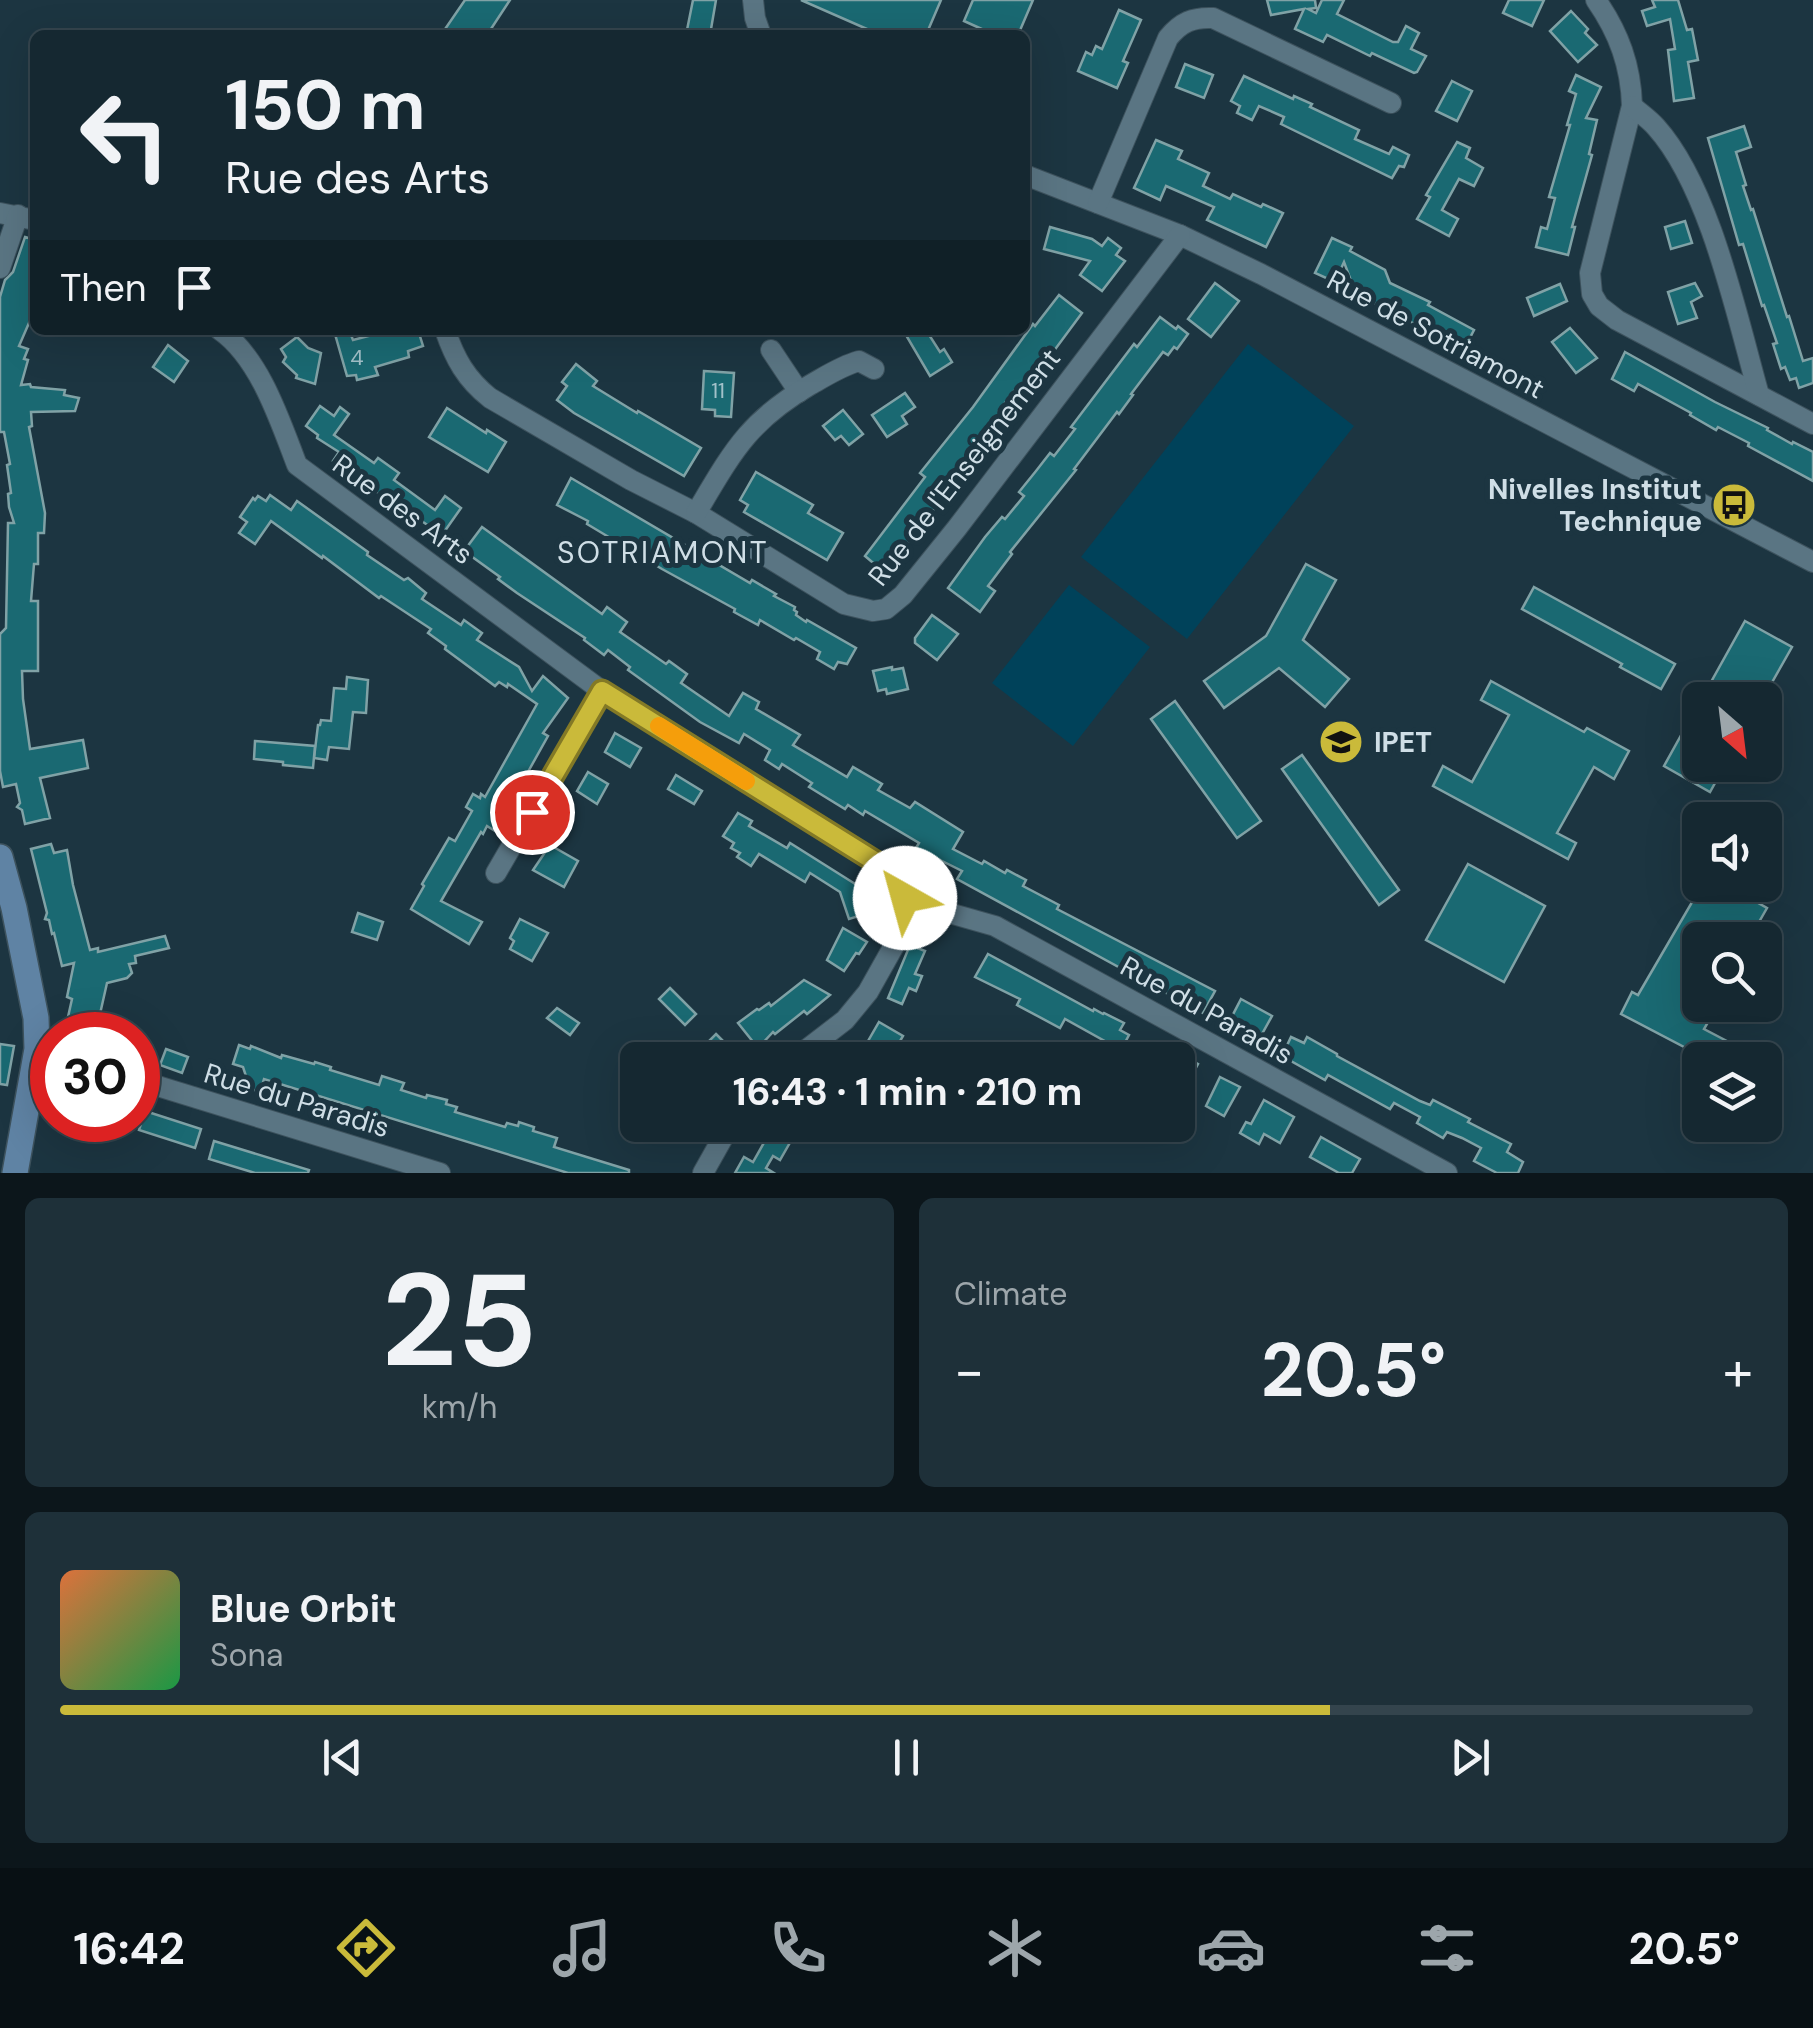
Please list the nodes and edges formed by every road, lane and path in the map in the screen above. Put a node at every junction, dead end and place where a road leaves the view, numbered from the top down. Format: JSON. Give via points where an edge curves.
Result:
{"nodes":[{"id":1,"x":754,"y":0,"type":"edge"},
{"id":2,"x":1596,"y":0,"type":"edge"},
{"id":3,"x":759,"y":30,"type":"edge"},
{"id":4,"x":1391,"y":104,"type":"dead end"},
{"id":5,"x":1632,"y":106,"type":"junction"},
{"id":6,"x":1030,"y":177,"type":"edge"},
{"id":7,"x":1098,"y":203,"type":"junction"},
{"id":8,"x":12,"y":216,"type":"edge"},
{"id":9,"x":1180,"y":234,"type":"junction"},
{"id":10,"x":0,"y":268,"type":"edge"},
{"id":11,"x":231,"y":335,"type":"edge"},
{"id":12,"x":447,"y":335,"type":"edge"},
{"id":13,"x":772,"y":350,"type":"dead end"},
{"id":14,"x":874,"y":369,"type":"dead end"},
{"id":15,"x":798,"y":392,"type":"junction"},
{"id":16,"x":1759,"y":395,"type":"junction"},
{"id":17,"x":1813,"y":424,"type":"edge"},
{"id":18,"x":696,"y":513,"type":"junction"},
{"id":19,"x":1813,"y":562,"type":"edge"},
{"id":20,"x":602,"y":691,"type":"junction"},
{"id":21,"x":2,"y":869,"type":"edge"},
{"id":22,"x":496,"y":873,"type":"dead end"},
{"id":23,"x":909,"y":894,"type":"junction"},
{"id":24,"x":936,"y":908,"type":"junction"},
{"id":25,"x":909,"y":920,"type":"junction"},
{"id":26,"x":35,"y":1012,"type":"edge"},
{"id":27,"x":817,"y":1042,"type":"edge"},
{"id":28,"x":160,"y":1087,"type":"edge"},
{"id":29,"x":30,"y":1110,"type":"edge"},
{"id":30,"x":720,"y":1142,"type":"edge"},
{"id":31,"x":15,"y":1173,"type":"edge"},
{"id":32,"x":440,"y":1173,"type":"edge"},
{"id":33,"x":702,"y":1173,"type":"edge"},
{"id":34,"x":1447,"y":1173,"type":"edge"}],
"edges":[{"from":1,"to":3,"type":"street"},
{"from":2,"to":5,"type":"street","via":[[1627,61]]},
{"from":4,"to":7,"type":"street","via":[[1213,18],[1195,17],[1168,38]]},
{"from":5,"to":16,"type":"street","via":[[1654,124],[1692,185]]},
{"from":5,"to":16,"type":"street","via":[[1595,246],[1592,294],[1617,320]]},
{"from":6,"to":7,"type":"street","name":"Rue de Sotriamont"},
{"from":7,"to":9,"type":"street","name":"Rue de Sotriamont"},
{"from":8,"to":10,"type":"street"},
{"from":9,"to":18,"type":"street","name":"Rue de l'Enseignement","via":[[957,528],[886,609],[844,604]]},
{"from":9,"to":19,"type":"street","name":"Rue de Sotriamont"},
{"from":11,"to":20,"type":"street","name":"Rue des Arts","via":[[266,392],[297,465]]},
{"from":12,"to":18,"type":"street","name":"Rue de l'Enseignement","via":[[463,371],[490,398]]},
{"from":13,"to":15,"type":"street"},
{"from":14,"to":15,"type":"street","via":[[845,365]]},
{"from":15,"to":18,"type":"street","via":[[734,449]]},
{"from":16,"to":17,"type":"street"},
{"from":20,"to":22,"type":"street"},
{"from":20,"to":23,"type":"street","name":"Rue des Arts","via":[[892,872]]},
{"from":21,"to":26,"type":"main road"},
{"from":23,"to":24,"type":"street","name":"Rue du Paradis","via":[[926,892]]},
{"from":23,"to":25,"type":"street","via":[[903,904]]},
{"from":24,"to":25,"type":"street","via":[[927,921]]},
{"from":24,"to":34,"type":"street","name":"Rue du Paradis","via":[[995,926]]},
{"from":25,"to":27,"type":"street","via":[[868,992]]},
{"from":28,"to":32,"type":"street","name":"Rue du Paradis"},
{"from":29,"to":31,"type":"main road"},
{"from":30,"to":33,"type":"street"}]}
